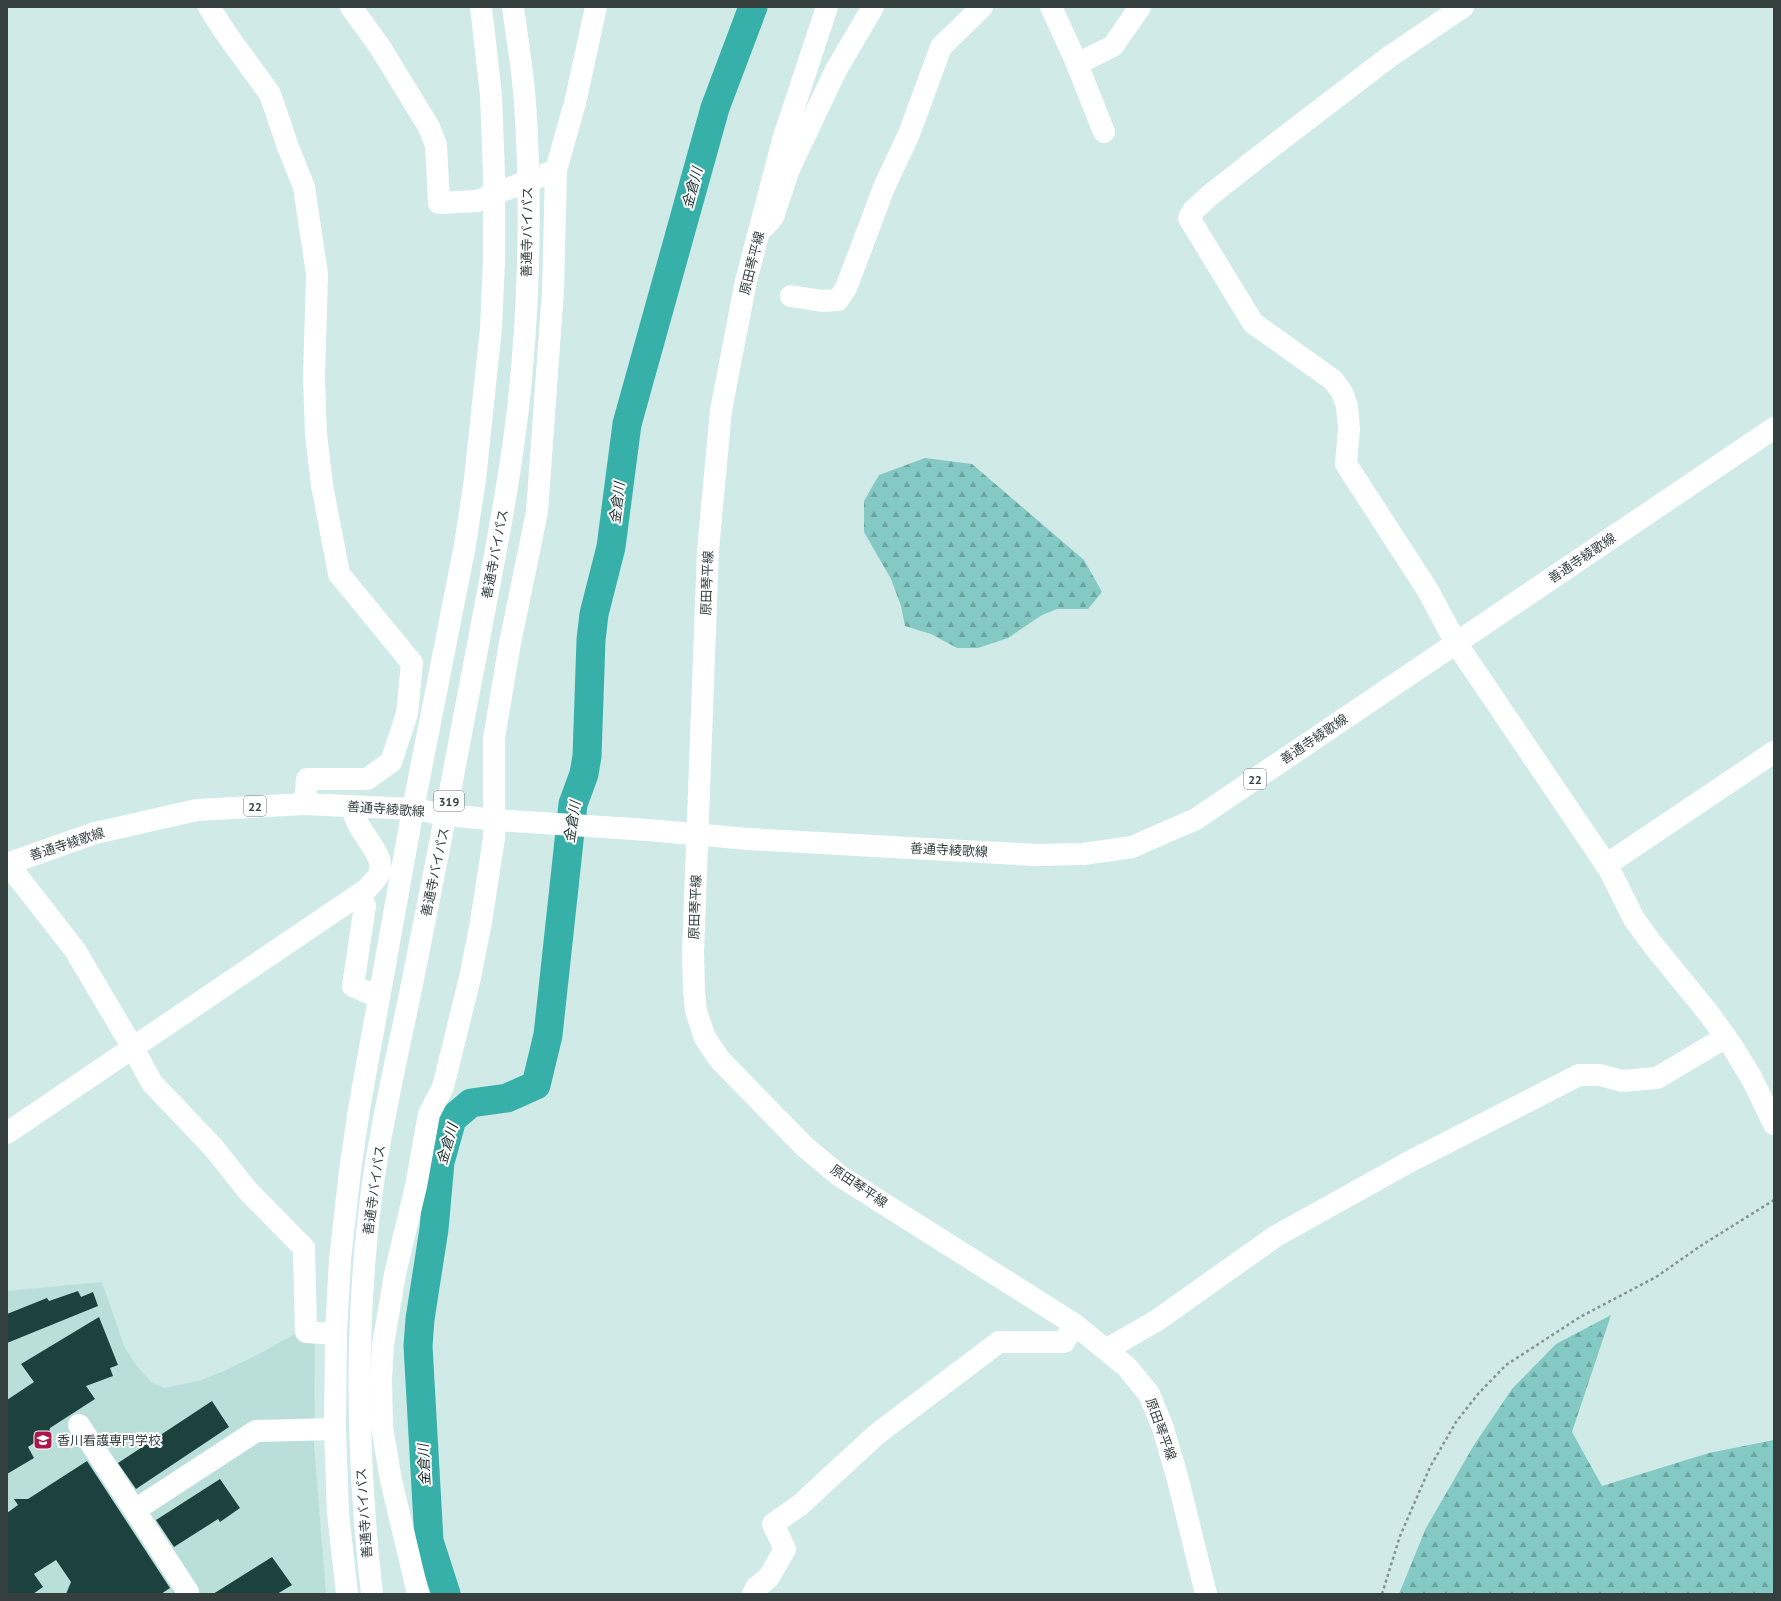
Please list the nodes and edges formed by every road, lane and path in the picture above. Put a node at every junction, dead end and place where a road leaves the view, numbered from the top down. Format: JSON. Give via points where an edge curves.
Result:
{"nodes":[{"id":1,"x":209,"y":7,"type":"edge"},
{"id":2,"x":351,"y":7,"type":"edge"},
{"id":3,"x":482,"y":7,"type":"edge"},
{"id":4,"x":513,"y":7,"type":"edge"},
{"id":5,"x":596,"y":7,"type":"edge"},
{"id":6,"x":827,"y":7,"type":"edge"},
{"id":7,"x":873,"y":7,"type":"edge"},
{"id":8,"x":982,"y":7,"type":"edge"},
{"id":9,"x":1051,"y":7,"type":"edge"},
{"id":10,"x":1140,"y":7,"type":"edge"},
{"id":11,"x":1464,"y":7,"type":"edge"},
{"id":12,"x":1077,"y":64,"type":"junction"},
{"id":13,"x":1104,"y":132,"type":"dead end"},
{"id":14,"x":556,"y":170,"type":"junction"},
{"id":15,"x":527,"y":182,"type":"junction"},
{"id":16,"x":494,"y":194,"type":"junction"},
{"id":17,"x":759,"y":232,"type":"junction"},
{"id":18,"x":791,"y":296,"type":"dead end"},
{"id":19,"x":1774,"y":428,"type":"edge"},
{"id":20,"x":1456,"y":643,"type":"junction"},
{"id":21,"x":1774,"y":752,"type":"edge"},
{"id":22,"x":305,"y":804,"type":"junction"},
{"id":23,"x":353,"y":806,"type":"junction"},
{"id":24,"x":413,"y":809,"type":"junction"},
{"id":25,"x":447,"y":815,"type":"junction"},
{"id":26,"x":502,"y":821,"type":"junction"},
{"id":27,"x":698,"y":835,"type":"junction"},
{"id":28,"x":7,"y":864,"type":"edge"},
{"id":29,"x":1606,"y":865,"type":"junction"},
{"id":30,"x":358,"y":895,"type":"junction"},
{"id":31,"x":379,"y":997,"type":"junction"},
{"id":32,"x":1726,"y":1038,"type":"junction"},
{"id":33,"x":133,"y":1048,"type":"junction"},
{"id":34,"x":1774,"y":1124,"type":"edge"},
{"id":35,"x":7,"y":1133,"type":"edge"},
{"id":36,"x":1774,"y":1200,"type":"edge"},
{"id":37,"x":1074,"y":1324,"type":"junction"},
{"id":38,"x":336,"y":1334,"type":"junction"},
{"id":39,"x":1107,"y":1349,"type":"junction"},
{"id":40,"x":79,"y":1425,"type":"dead end"},
{"id":41,"x":335,"y":1429,"type":"junction"},
{"id":42,"x":135,"y":1510,"type":"junction"},
{"id":43,"x":188,"y":1592,"type":"dead end"},
{"id":44,"x":347,"y":1594,"type":"edge"},
{"id":45,"x":372,"y":1594,"type":"edge"},
{"id":46,"x":418,"y":1594,"type":"edge"},
{"id":47,"x":753,"y":1594,"type":"edge"},
{"id":48,"x":1206,"y":1594,"type":"edge"},
{"id":49,"x":1382,"y":1594,"type":"edge"}],
"edges":[{"from":1,"to":22,"type":"main road","via":[[270,94],[304,187],[317,274],[314,378],[316,434],[339,574],[412,663],[407,714],[391,762],[366,779],[307,779]]},
{"from":2,"to":16,"type":"main road","via":[[380,47],[429,127],[436,145],[439,203],[477,201]]},
{"from":3,"to":16,"type":"main road","name":"善通寺バイパス","number":"319","via":[[491,95]]},
{"from":4,"to":15,"type":"main road","name":"善通寺バイパス","number":"319","via":[[525,100]]},
{"from":5,"to":14,"type":"main road","via":[[575,103]]},
{"from":6,"to":17,"type":"main road","name":"原田琴平線","via":[[782,140]]},
{"from":7,"to":17,"type":"main road","via":[[836,70],[789,169],[773,217]]},
{"from":8,"to":18,"type":"main road","via":[[941,47],[909,134],[885,185],[846,288],[838,300],[822,301]]},
{"from":9,"to":12,"type":"main road"},
{"from":10,"to":12,"type":"main road","via":[[1113,46]]},
{"from":11,"to":20,"type":"main road","via":[[1389,56],[1273,145],[1209,196],[1189,218],[1253,323],[1333,380],[1342,392],[1347,406],[1349,429],[1346,464],[1427,589]]},
{"from":12,"to":13,"type":"main road"},
{"from":14,"to":15,"type":"main road"},
{"from":14,"to":26,"type":"main road","via":[[552,290],[537,512],[510,643],[494,738]]},
{"from":15,"to":16,"type":"main road"},
{"from":15,"to":25,"type":"main road","name":"善通寺バイパス","number":"319","via":[[527,266],[517,415],[508,486]]},
{"from":16,"to":24,"type":"main road","name":"善通寺バイパス","number":"319","via":[[491,328],[475,479],[465,545]]},
{"from":17,"to":27,"type":"main road","name":"原田琴平線","via":[[746,281],[721,410],[708,550]]},
{"from":19,"to":20,"type":"main road","name":"善通寺綾歌線","number":"22"},
{"from":20,"to":27,"type":"main road","name":"善通寺綾歌線","number":"22","via":[[1196,819],[1132,847],[1083,854],[1036,854]]},
{"from":20,"to":29,"type":"main road"},
{"from":21,"to":29,"type":"main road"},
{"from":22,"to":23,"type":"main road","name":"善通寺綾歌線","number":"22"},
{"from":22,"to":28,"type":"main road","name":"善通寺綾歌線","number":"22","via":[[197,810],[95,833]]},
{"from":23,"to":24,"type":"main road","name":"善通寺綾歌線","number":"22"},
{"from":23,"to":30,"type":"main road","via":[[353,815],[358,826],[380,861],[380,873],[367,889]]},
{"from":24,"to":25,"type":"main road","name":"善通寺綾歌線","number":"22"},
{"from":24,"to":31,"type":"main road","name":"善通寺バイパス","number":"319"},
{"from":25,"to":26,"type":"main road","name":"善通寺綾歌線","number":"22"},
{"from":25,"to":45,"type":"main road","name":"善通寺バイパス","number":"319","via":[[385,1115],[374,1176],[365,1258],[360,1337],[359,1438],[364,1528]]},
{"from":26,"to":27,"type":"main road","name":"善通寺綾歌線","number":"22"},
{"from":26,"to":46,"type":"main road","via":[[494,838],[482,922],[470,978],[442,1087],[429,1114],[416,1186],[395,1274],[383,1345],[382,1427],[391,1480]]},
{"from":27,"to":37,"type":"main road","name":"原田琴平線","via":[[693,952],[696,1011],[705,1038],[720,1060],[805,1147],[840,1176]]},
{"from":28,"to":33,"type":"main road","via":[[76,950]]},
{"from":29,"to":32,"type":"main road","via":[[1634,919]]},
{"from":30,"to":31,"type":"main road","via":[[365,906],[353,986]]},
{"from":30,"to":33,"type":"main road"},
{"from":31,"to":38,"type":"main road","name":"善通寺バイパス","number":"319","via":[[350,1171],[340,1259]]},
{"from":32,"to":34,"type":"main road","via":[[1751,1077]]},
{"from":32,"to":39,"type":"main road","via":[[1657,1078],[1622,1081],[1600,1075],[1579,1075],[1408,1162],[1276,1236],[1156,1321]]},
{"from":33,"to":35,"type":"main road"},
{"from":33,"to":38,"type":"main road","via":[[152,1083],[214,1147],[248,1191],[304,1248],[306,1332]]},
{"from":36,"to":49,"type":"path","via":[[1656,1277],[1580,1317],[1506,1365],[1456,1422],[1430,1467],[1400,1536]]},
{"from":37,"to":39,"type":"main road","name":"原田琴平線"},
{"from":37,"to":47,"type":"main road","via":[[1064,1342],[999,1342],[877,1434],[800,1505],[774,1524],[785,1549],[769,1577]]},
{"from":38,"to":41,"type":"main road","name":"善通寺バイパス","number":"319"},
{"from":39,"to":48,"type":"main road","name":"原田琴平線","via":[[1128,1367],[1149,1394],[1178,1480]]},
{"from":40,"to":42,"type":"main road"},
{"from":41,"to":42,"type":"main road","via":[[256,1431]]},
{"from":41,"to":44,"type":"main road","name":"善通寺バイパス","number":"319","via":[[338,1513]]},
{"from":42,"to":43,"type":"main road"}]}
